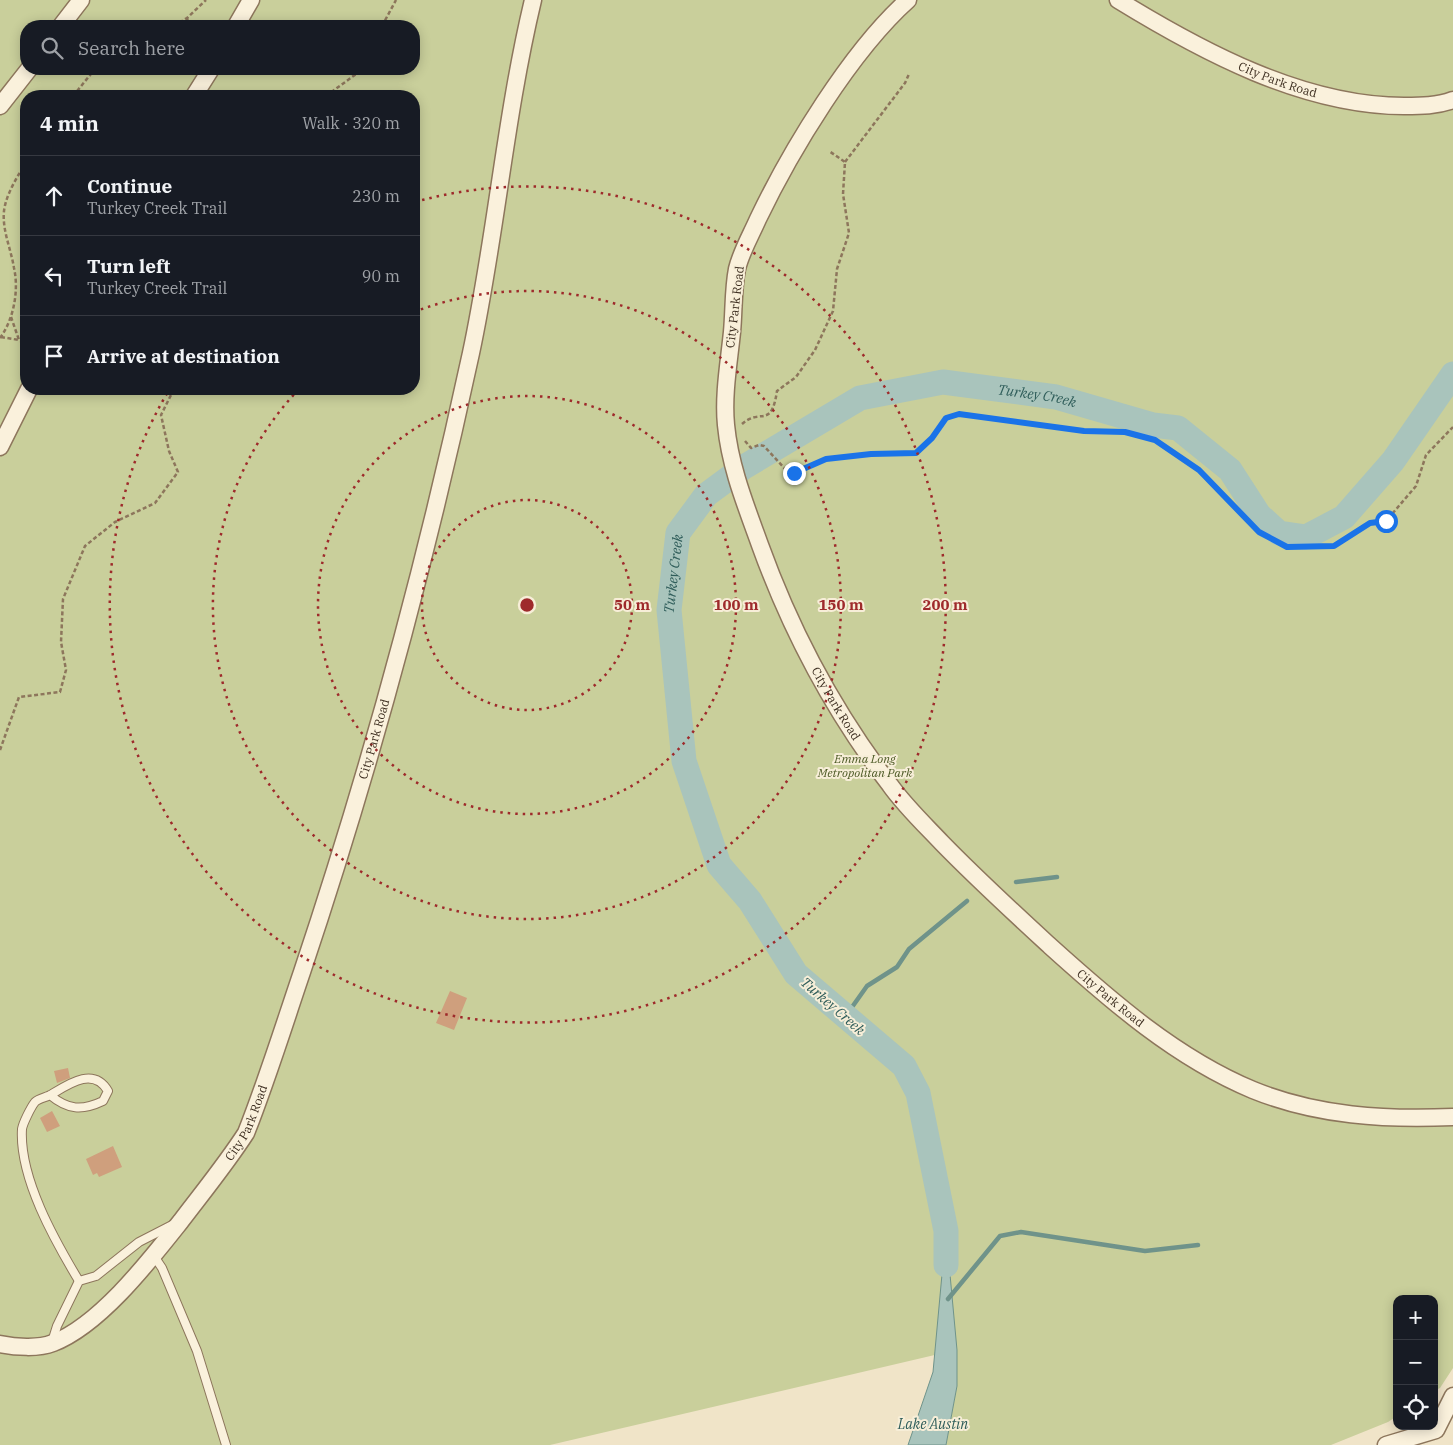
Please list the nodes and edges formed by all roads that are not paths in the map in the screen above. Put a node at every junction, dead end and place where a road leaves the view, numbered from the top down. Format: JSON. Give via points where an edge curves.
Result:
{"nodes":[{"id":1,"x":81,"y":0,"type":"edge"},
{"id":2,"x":252,"y":0,"type":"edge"},
{"id":3,"x":533,"y":0,"type":"edge"},
{"id":4,"x":908,"y":0,"type":"edge"},
{"id":5,"x":1118,"y":0,"type":"edge"},
{"id":6,"x":66,"y":20,"type":"edge"},
{"id":7,"x":240,"y":20,"type":"edge"},
{"id":8,"x":24,"y":75,"type":"edge"},
{"id":9,"x":206,"y":75,"type":"edge"},
{"id":10,"x":198,"y":90,"type":"edge"},
{"id":11,"x":1453,"y":100,"type":"edge"},
{"id":12,"x":0,"y":106,"type":"edge"},
{"id":13,"x":26,"y":395,"type":"edge"},
{"id":14,"x":0,"y":447,"type":"edge"},
{"id":15,"x":50,"y":1095,"type":"junction"},
{"id":16,"x":1453,"y":1117,"type":"edge"},
{"id":17,"x":180,"y":1221,"type":"junction"},
{"id":18,"x":154,"y":1256,"type":"junction"},
{"id":19,"x":79,"y":1281,"type":"junction"},
{"id":20,"x":0,"y":1344,"type":"edge"},
{"id":21,"x":52,"y":1344,"type":"junction"},
{"id":22,"x":1453,"y":1396,"type":"edge"},
{"id":23,"x":226,"y":1445,"type":"edge"},
{"id":24,"x":1386,"y":1445,"type":"edge"}],
"edges":[{"from":1,"to":6,"type":"street"},
{"from":2,"to":7,"type":"street"},
{"from":3,"to":17,"type":"street","name":"City Park Road","via":[[513,91],[472,351],[428,539],[370,755],[323,909],[246,1133],[226,1164]]},
{"from":4,"to":16,"type":"street","name":"City Park Road","via":[[891,15],[829,97],[772,191],[737,269],[726,393],[731,462],[765,560],[797,636],[834,702],[891,787],[992,893],[1093,985],[1158,1036],[1258,1092],[1322,1110],[1396,1119]]},
{"from":5,"to":11,"type":"street","name":"City Park Road","via":[[1177,36],[1234,64],[1314,93],[1390,106],[1426,106]]},
{"from":8,"to":12,"type":"street"},
{"from":9,"to":10,"type":"street"},
{"from":13,"to":14,"type":"street"},
{"from":15,"to":15,"type":"lane","via":[[78,1078],[93,1079],[104,1084],[108,1091],[103,1101],[91,1107],[74,1109],[62,1105]]},
{"from":15,"to":19,"type":"lane","via":[[36,1101],[22,1128],[25,1156],[36,1196],[54,1239]]},
{"from":17,"to":18,"type":"street","name":"City Park Road"},
{"from":17,"to":19,"type":"lane","via":[[139,1242],[96,1276]]},
{"from":18,"to":21,"type":"street","name":"City Park Road","via":[[96,1315]]},
{"from":18,"to":23,"type":"lane","via":[[197,1351]]},
{"from":19,"to":21,"type":"lane"},
{"from":20,"to":21,"type":"street","name":"City Park Road"},
{"from":22,"to":24,"type":"street","via":[[1436,1430]]}]}
